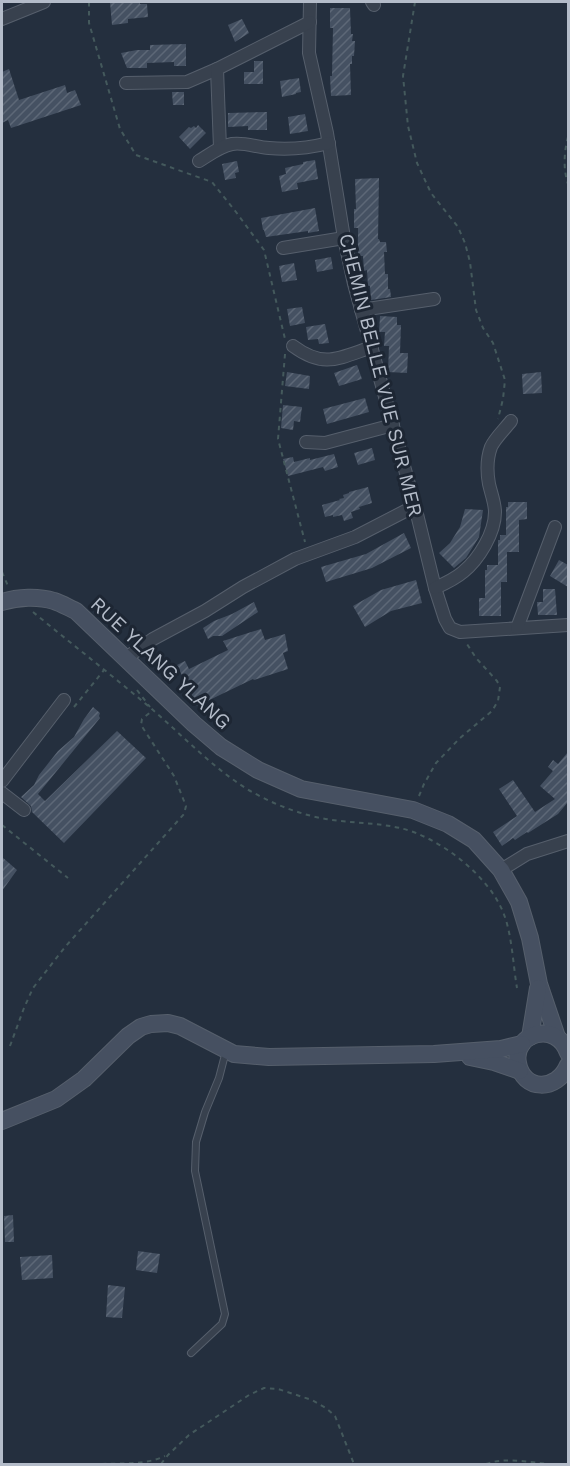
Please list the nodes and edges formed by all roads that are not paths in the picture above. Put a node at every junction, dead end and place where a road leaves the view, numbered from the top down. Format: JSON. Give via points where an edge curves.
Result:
{"nodes":[{"id":1,"x":44,"y":2,"type":"edge"},
{"id":2,"x":310,"y":2,"type":"edge"},
{"id":3,"x":2,"y":19,"type":"edge"},
{"id":4,"x":310,"y":22,"type":"junction"},
{"id":5,"x":217,"y":69,"type":"junction"},
{"id":6,"x":126,"y":82,"type":"dead end"},
{"id":7,"x":329,"y":143,"type":"junction"},
{"id":8,"x":220,"y":148,"type":"junction"},
{"id":9,"x":199,"y":161,"type":"dead end"},
{"id":10,"x":344,"y":237,"type":"junction"},
{"id":11,"x":283,"y":248,"type":"dead end"},
{"id":12,"x":434,"y":298,"type":"dead end"},
{"id":13,"x":361,"y":310,"type":"junction"},
{"id":14,"x":288,"y":347,"type":"road end"},
{"id":15,"x":372,"y":347,"type":"junction"},
{"id":16,"x":511,"y":422,"type":"dead end"},
{"id":17,"x":393,"y":425,"type":"junction"},
{"id":18,"x":306,"y":442,"type":"dead end"},
{"id":19,"x":416,"y":506,"type":"junction"},
{"id":20,"x":555,"y":527,"type":"dead end"},
{"id":21,"x":435,"y":588,"type":"junction"},
{"id":22,"x":6,"y":596,"type":"edge"},
{"id":23,"x":568,"y":625,"type":"edge"},
{"id":24,"x":517,"y":628,"type":"junction"},
{"id":25,"x":126,"y":658,"type":"junction"},
{"id":26,"x":64,"y":700,"type":"dead end"},
{"id":27,"x":2,"y":781,"type":"edge"},
{"id":28,"x":2,"y":793,"type":"edge"},
{"id":29,"x":24,"y":810,"type":"dead end"},
{"id":30,"x":568,"y":841,"type":"edge"},
{"id":31,"x":501,"y":870,"type":"junction"},
{"id":32,"x":539,"y":984,"type":"junction"},
{"id":33,"x":561,"y":1036,"type":"edge"},
{"id":34,"x":526,"y":1040,"type":"junction"},
{"id":35,"x":227,"y":1051,"type":"junction"},
{"id":36,"x":568,"y":1052,"type":"edge"},
{"id":37,"x":434,"y":1054,"type":"junction"},
{"id":38,"x":568,"y":1065,"type":"edge"},
{"id":39,"x":520,"y":1071,"type":"junction"},
{"id":40,"x":562,"y":1084,"type":"edge"},
{"id":41,"x":2,"y":1121,"type":"edge"},
{"id":42,"x":190,"y":1353,"type":"dead end"}],
"edges":[{"from":1,"to":3,"type":"street"},
{"from":2,"to":4,"type":"street","name":"CHEMIN BELLE VUE SUR MER"},
{"from":4,"to":5,"type":"street"},
{"from":4,"to":7,"type":"street","name":"CHEMIN BELLE VUE SUR MER","via":[[309,53]]},
{"from":5,"to":6,"type":"street","via":[[187,82]]},
{"from":5,"to":8,"type":"street"},
{"from":7,"to":8,"type":"street","via":[[286,149],[240,143]]},
{"from":7,"to":10,"type":"street","name":"CHEMIN BELLE VUE SUR MER"},
{"from":8,"to":9,"type":"street"},
{"from":10,"to":11,"type":"street"},
{"from":10,"to":13,"type":"street","name":"CHEMIN BELLE VUE SUR MER"},
{"from":12,"to":13,"type":"street"},
{"from":13,"to":15,"type":"street","name":"CHEMIN BELLE VUE SUR MER"},
{"from":14,"to":15,"type":"street","via":[[322,360]]},
{"from":15,"to":17,"type":"street","name":"CHEMIN BELLE VUE SUR MER"},
{"from":16,"to":21,"type":"street","via":[[492,444],[489,455],[488,482],[495,510],[490,534],[479,556],[463,573]]},
{"from":17,"to":18,"type":"street","via":[[326,442]]},
{"from":17,"to":19,"type":"street","name":"CHEMIN BELLE VUE SUR MER"},
{"from":19,"to":21,"type":"street","name":"CHEMIN BELLE VUE SUR MER"},
{"from":19,"to":25,"type":"street","via":[[269,573]]},
{"from":20,"to":24,"type":"street"},
{"from":21,"to":24,"type":"street","name":"CHEMIN BELLE VUE SUR MER","via":[[450,628],[460,632]]},
{"from":22,"to":25,"type":"street","name":"RUE YLANG YLANG","via":[[10,600],[53,600],[76,611]]},
{"from":23,"to":24,"type":"street"},
{"from":25,"to":31,"type":"street","name":"RUE YLANG YLANG","via":[[221,747],[258,770],[301,789],[413,810],[448,824],[474,840]]},
{"from":26,"to":27,"type":"street"},
{"from":28,"to":29,"type":"street"},
{"from":30,"to":31,"type":"street","via":[[527,854]]},
{"from":31,"to":32,"type":"street","name":"RUE YLANG YLANG","via":[[519,902]]},
{"from":32,"to":33,"type":"street"},
{"from":32,"to":34,"type":"street"},
{"from":33,"to":34,"type":"street","via":[[543,1033]]},
{"from":33,"to":36,"type":"street"},
{"from":34,"to":37,"type":"street","via":[[501,1049]]},
{"from":34,"to":39,"type":"street","via":[[517,1057]]},
{"from":35,"to":37,"type":"street","via":[[269,1057]]},
{"from":35,"to":41,"type":"street","via":[[180,1026],[168,1023],[141,1027],[56,1099]]},
{"from":35,"to":42,"type":"lane","via":[[204,1112],[196,1142],[195,1171],[225,1314],[222,1324]]},
{"from":37,"to":39,"type":"street","via":[[474,1057]]},
{"from":38,"to":40,"type":"street"},
{"from":39,"to":40,"type":"street","via":[[539,1085]]}]}
